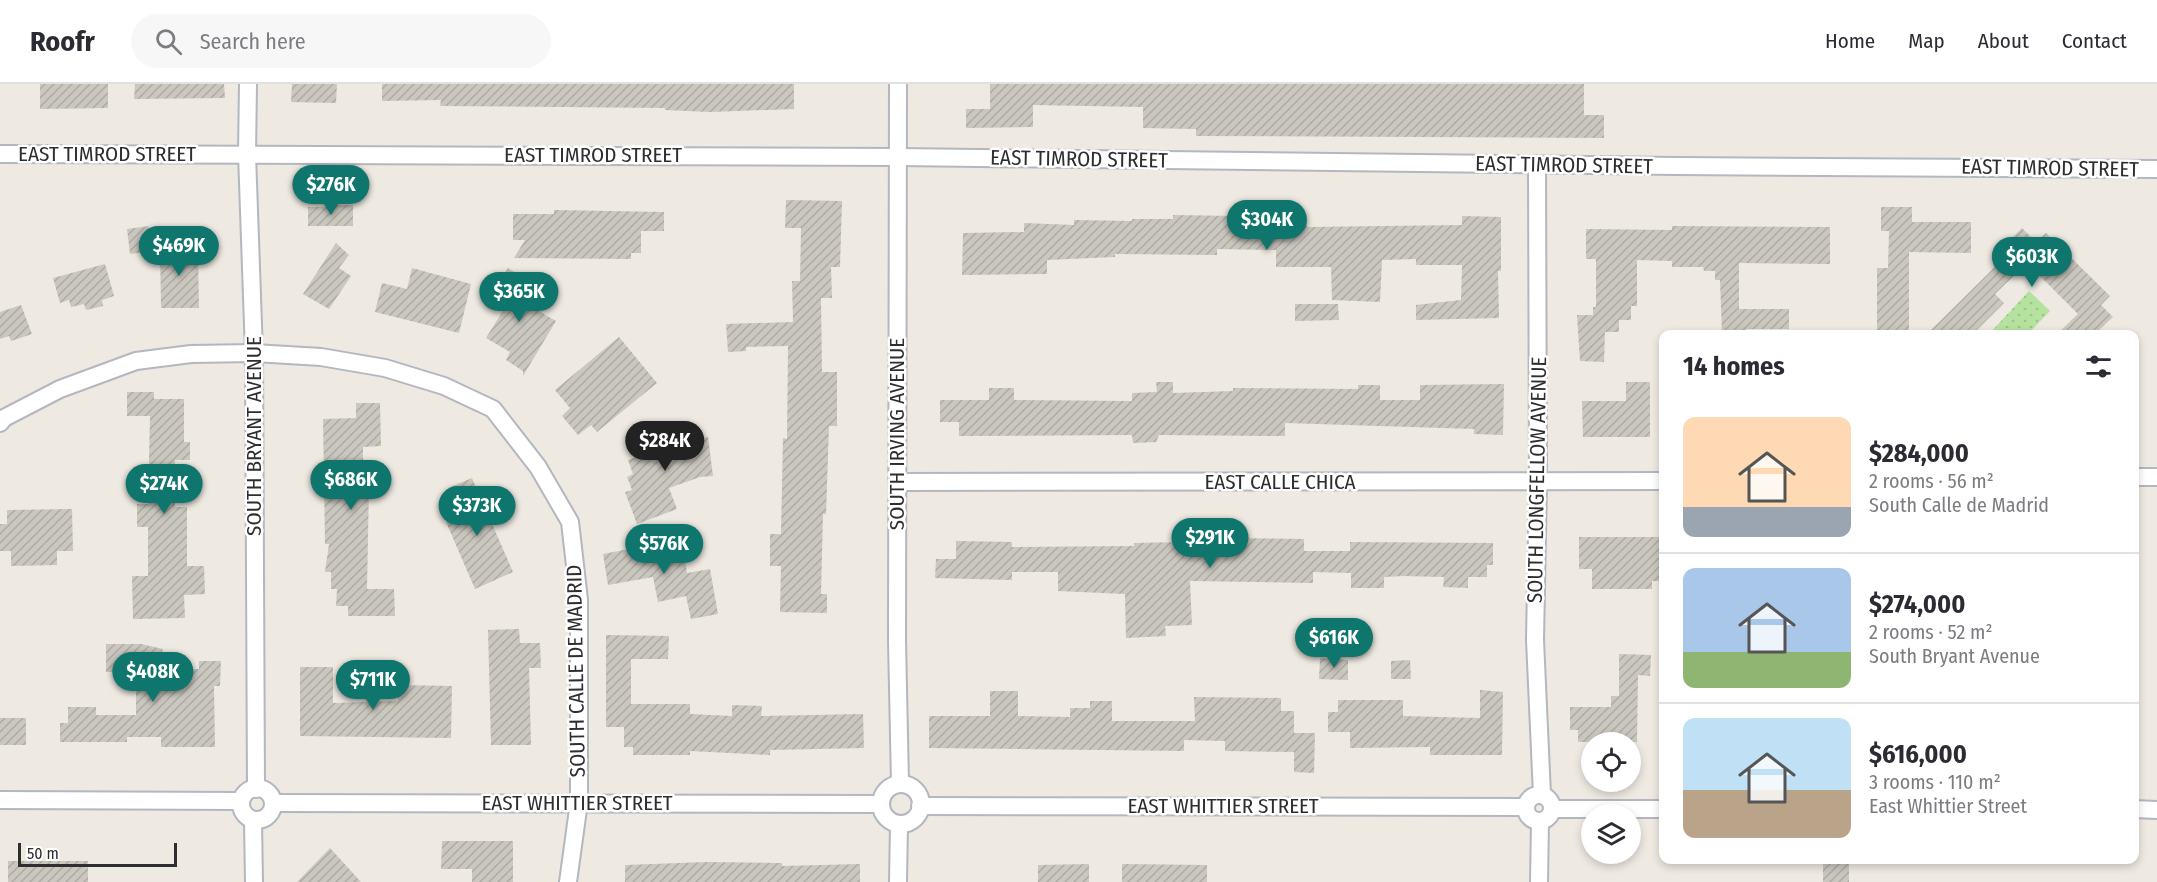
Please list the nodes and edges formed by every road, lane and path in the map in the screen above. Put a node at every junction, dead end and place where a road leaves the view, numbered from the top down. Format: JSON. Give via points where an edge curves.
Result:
{"nodes":[{"id":1,"x":248,"y":84,"type":"edge"},
{"id":2,"x":898,"y":84,"type":"edge"},
{"id":3,"x":0,"y":154,"type":"edge"},
{"id":4,"x":247,"y":154,"type":"junction"},
{"id":5,"x":898,"y":157,"type":"junction"},
{"id":6,"x":1538,"y":164,"type":"junction"},
{"id":7,"x":2157,"y":169,"type":"edge"},
{"id":8,"x":254,"y":353,"type":"junction"},
{"id":9,"x":0,"y":423,"type":"edge"},
{"id":10,"x":2139,"y":477,"type":"edge"},
{"id":11,"x":2157,"y":477,"type":"edge"},
{"id":12,"x":1659,"y":481,"type":"edge"},
{"id":13,"x":897,"y":482,"type":"junction"},
{"id":14,"x":1538,"y":482,"type":"junction"},
{"id":15,"x":900,"y":784,"type":"junction"},
{"id":16,"x":256,"y":789,"type":"junction"},
{"id":17,"x":1542,"y":795,"type":"junction"},
{"id":18,"x":0,"y":800,"type":"edge"},
{"id":19,"x":241,"y":801,"type":"junction"},
{"id":20,"x":579,"y":802,"type":"junction"},
{"id":21,"x":273,"y":803,"type":"junction"},
{"id":22,"x":881,"y":804,"type":"junction"},
{"id":23,"x":920,"y":806,"type":"junction"},
{"id":24,"x":1526,"y":807,"type":"junction"},
{"id":25,"x":1552,"y":809,"type":"junction"},
{"id":26,"x":1659,"y":809,"type":"edge"},
{"id":27,"x":2139,"y":810,"type":"edge"},
{"id":28,"x":2157,"y":810,"type":"edge"},
{"id":29,"x":253,"y":820,"type":"junction"},
{"id":30,"x":1540,"y":821,"type":"junction"},
{"id":31,"x":898,"y":824,"type":"junction"},
{"id":32,"x":254,"y":882,"type":"edge"},
{"id":33,"x":568,"y":882,"type":"edge"},
{"id":34,"x":898,"y":882,"type":"edge"},
{"id":35,"x":1539,"y":882,"type":"edge"}],
"edges":[{"from":1,"to":4,"type":"street","name":"SOUTH BRYANT AVENUE"},
{"from":2,"to":5,"type":"street","name":"SOUTH IRVING AVENUE"},
{"from":3,"to":4,"type":"street","name":"EAST TIMROD STREET"},
{"from":4,"to":5,"type":"street","name":"EAST TIMROD STREET"},
{"from":4,"to":8,"type":"street","name":"SOUTH BRYANT AVENUE"},
{"from":5,"to":6,"type":"street","name":"EAST TIMROD STREET"},
{"from":5,"to":13,"type":"street","name":"SOUTH IRVING AVENUE"},
{"from":6,"to":7,"type":"street","name":"EAST TIMROD STREET"},
{"from":6,"to":14,"type":"street","name":"SOUTH LONGFELLOW AVENUE"},
{"from":8,"to":9,"type":"street","name":"SOUTH CALLE DE MADRID","via":[[191,354],[135,361],[60,389]]},
{"from":8,"to":16,"type":"street","name":"SOUTH BRYANT AVENUE"},
{"from":8,"to":20,"type":"street","name":"SOUTH CALLE DE MADRID","via":[[321,357],[385,368],[444,386],[493,409],[538,467],[570,522],[579,600]]},
{"from":10,"to":11,"type":"street"},
{"from":12,"to":14,"type":"street","name":"EAST CALLE CHICA"},
{"from":13,"to":14,"type":"street","name":"EAST CALLE CHICA"},
{"from":13,"to":15,"type":"street","name":"SOUTH IRVING AVENUE"},
{"from":14,"to":17,"type":"street","name":"SOUTH LONGFELLOW AVENUE","via":[[1535,640]]},
{"from":15,"to":22,"type":"street","via":[[888,789]]},
{"from":15,"to":23,"type":"street","via":[[913,788]]},
{"from":16,"to":19,"type":"street","via":[[248,790]]},
{"from":16,"to":21,"type":"street","via":[[268,792]]},
{"from":17,"to":24,"type":"street","via":[[1532,798]]},
{"from":17,"to":25,"type":"street","via":[[1549,799]]},
{"from":18,"to":19,"type":"street"},
{"from":19,"to":29,"type":"street","via":[[244,814]]},
{"from":20,"to":21,"type":"street","name":"EAST WHITTIER STREET"},
{"from":20,"to":22,"type":"street","name":"EAST WHITTIER STREET"},
{"from":20,"to":33,"type":"street","name":"SOUTH CALLE DE MADRID"},
{"from":21,"to":29,"type":"street","via":[[268,816]]},
{"from":22,"to":31,"type":"street","via":[[887,818]]},
{"from":23,"to":24,"type":"street","name":"EAST WHITTIER STREET"},
{"from":23,"to":31,"type":"street","via":[[910,821]]},
{"from":24,"to":30,"type":"street","via":[[1531,818]]},
{"from":25,"to":26,"type":"street"},
{"from":25,"to":30,"type":"street","via":[[1549,817]]},
{"from":27,"to":28,"type":"street"},
{"from":29,"to":32,"type":"street"},
{"from":30,"to":35,"type":"street"},
{"from":31,"to":34,"type":"street"}]}
